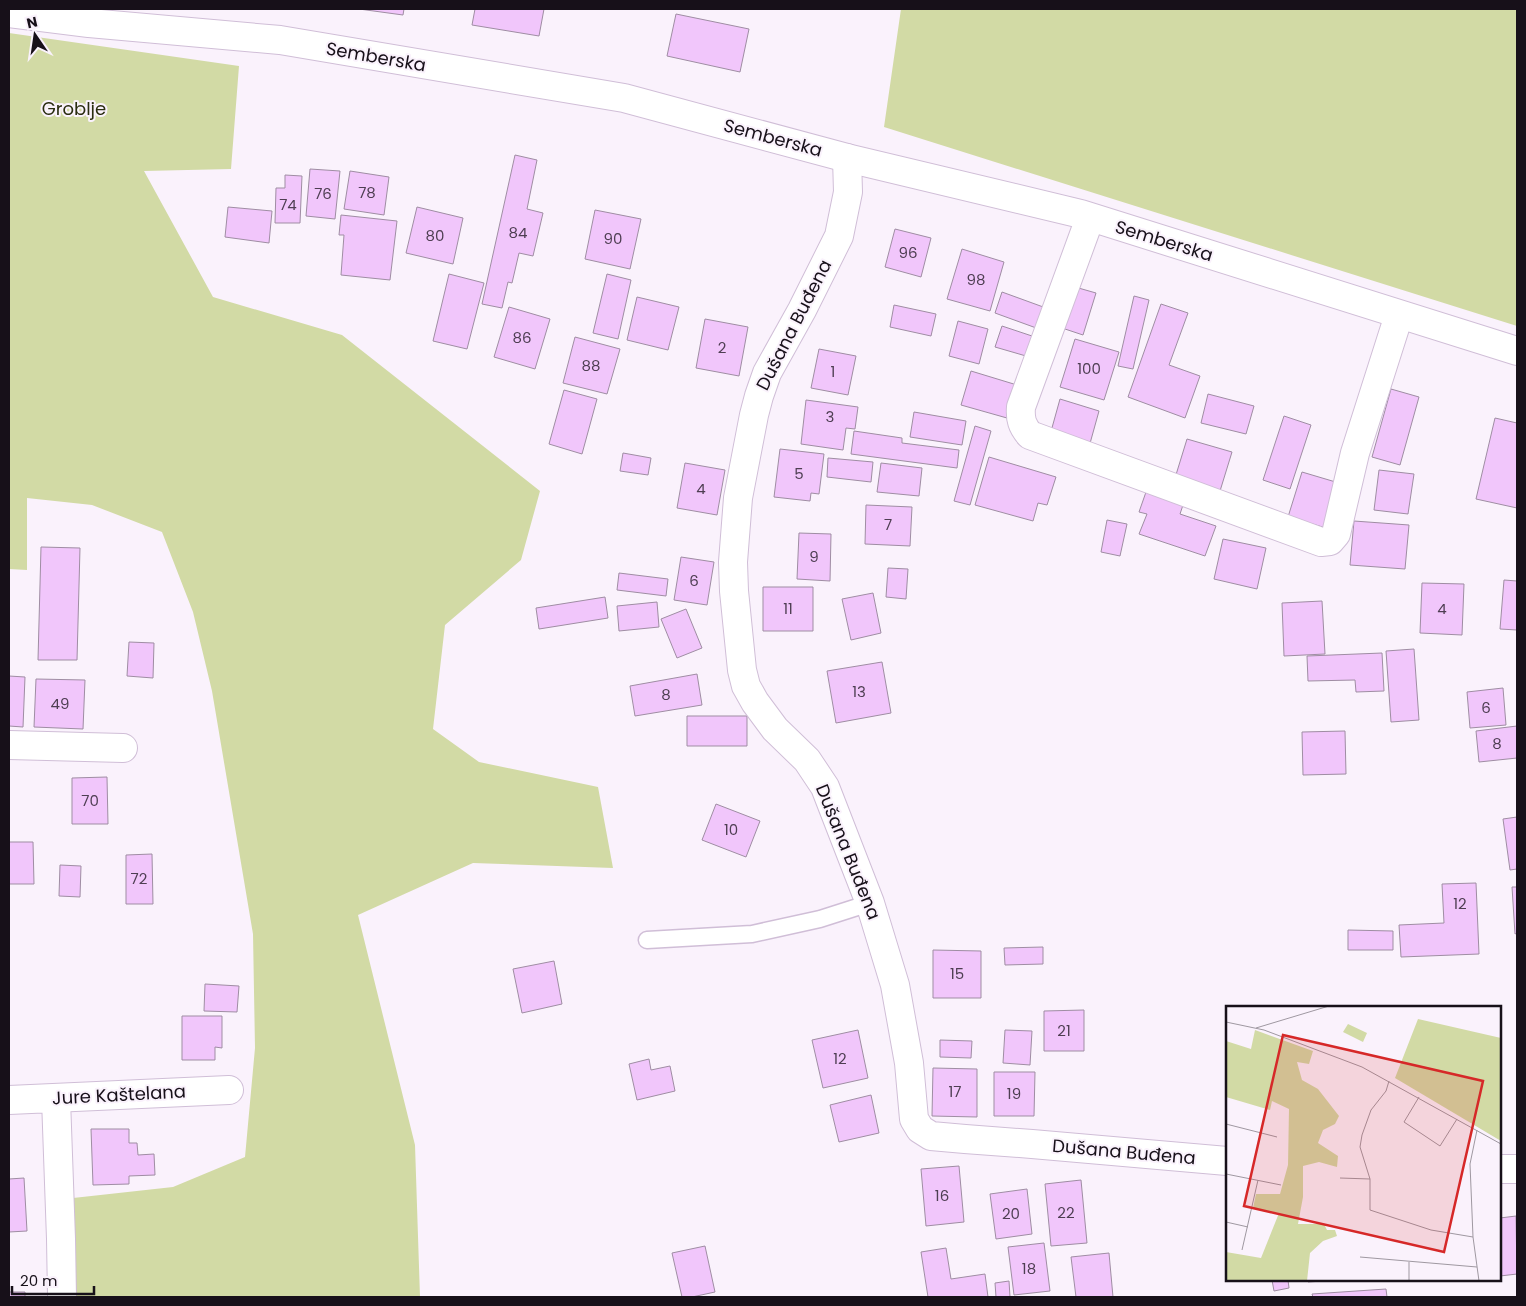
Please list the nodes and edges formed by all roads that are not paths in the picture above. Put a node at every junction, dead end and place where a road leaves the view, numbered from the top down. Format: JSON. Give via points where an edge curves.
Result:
{"nodes":[{"id":1,"x":9,"y":13,"type":"edge"},
{"id":2,"x":847,"y":158,"type":"junction"},
{"id":3,"x":1090,"y":218,"type":"junction"},
{"id":4,"x":1399,"y":315,"type":"junction"},
{"id":5,"x":1517,"y":351,"type":"edge"},
{"id":6,"x":9,"y":745,"type":"edge"},
{"id":7,"x":122,"y":748,"type":"dead end"},
{"id":8,"x":870,"y":903,"type":"junction"},
{"id":9,"x":648,"y":940,"type":"dead end"},
{"id":10,"x":230,"y":1090,"type":"dead end"},
{"id":11,"x":56,"y":1099,"type":"junction"},
{"id":12,"x":9,"y":1100,"type":"edge"},
{"id":13,"x":1226,"y":1161,"type":"edge"},
{"id":14,"x":1501,"y":1169,"type":"edge"},
{"id":15,"x":1517,"y":1169,"type":"edge"},
{"id":16,"x":62,"y":1297,"type":"edge"}],
"edges":[{"from":1,"to":2,"type":"street","name":"Semberska","via":[[280,40],[624,98]]},
{"from":2,"to":3,"type":"street","name":"Semberska"},
{"from":2,"to":8,"type":"street","name":"Dušana Buđena","via":[[848,192],[838,236],[767,372],[758,396],[738,498],[733,562],[746,686],[775,729],[807,760],[825,788]]},
{"from":3,"to":4,"type":"street","name":"Semberska"},
{"from":3,"to":4,"type":"street","via":[[1021,407],[1023,427],[1030,435],[1322,542],[1330,541],[1336,534],[1355,453]]},
{"from":4,"to":5,"type":"street","name":"Semberska"},
{"from":6,"to":7,"type":"street"},
{"from":8,"to":9,"type":"lane","via":[[820,919],[752,934]]},
{"from":8,"to":13,"type":"street","name":"Dušana Buđena","via":[[895,985],[909,1063],[914,1120],[920,1129],[931,1136]]},
{"from":10,"to":11,"type":"street","name":"Jure Kaštelana"},
{"from":11,"to":12,"type":"street","name":"Jure Kaštelana"},
{"from":11,"to":16,"type":"street"},
{"from":14,"to":15,"type":"street"}]}
